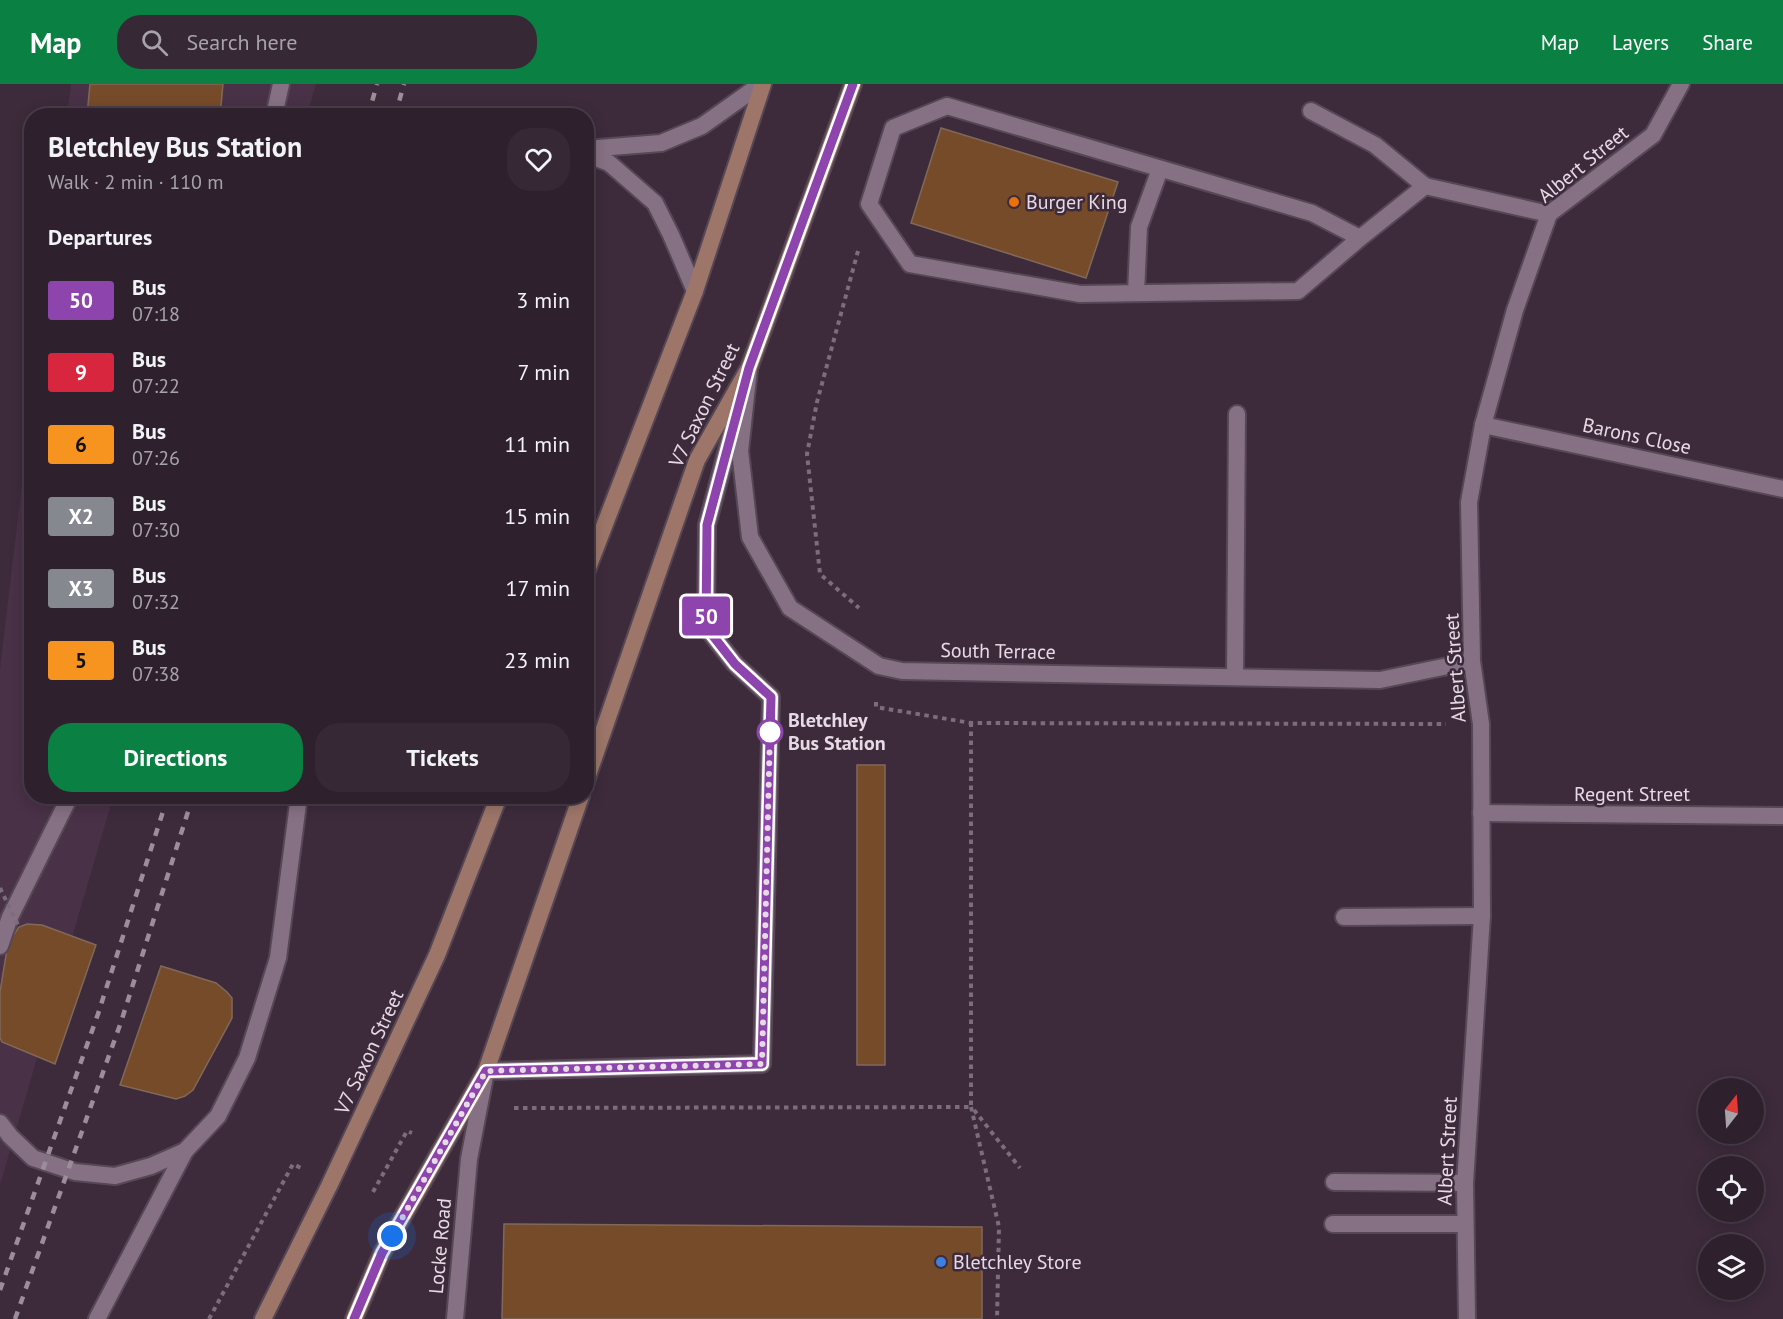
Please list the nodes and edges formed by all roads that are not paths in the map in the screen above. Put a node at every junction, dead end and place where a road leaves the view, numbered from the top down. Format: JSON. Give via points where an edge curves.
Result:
{"nodes":[{"id":1,"x":280,"y":84,"type":"edge"},
{"id":2,"x":762,"y":84,"type":"edge"},
{"id":3,"x":853,"y":84,"type":"edge"},
{"id":4,"x":1681,"y":84,"type":"edge"},
{"id":5,"x":276,"y":108,"type":"edge"},
{"id":6,"x":1311,"y":111,"type":"dead end"},
{"id":7,"x":594,"y":148,"type":"edge"},
{"id":8,"x":594,"y":157,"type":"edge"},
{"id":9,"x":1160,"y":169,"type":"junction"},
{"id":10,"x":1425,"y":186,"type":"junction"},
{"id":11,"x":1549,"y":214,"type":"junction"},
{"id":12,"x":1360,"y":238,"type":"junction"},
{"id":13,"x":694,"y":291,"type":"junction"},
{"id":14,"x":1136,"y":293,"type":"junction"},
{"id":15,"x":749,"y":368,"type":"junction"},
{"id":16,"x":1237,"y":414,"type":"dead end"},
{"id":17,"x":1483,"y":425,"type":"junction"},
{"id":18,"x":1783,"y":489,"type":"edge"},
{"id":19,"x":594,"y":552,"type":"edge"},
{"id":20,"x":1472,"y":662,"type":"junction"},
{"id":21,"x":1235,"y":677,"type":"junction"},
{"id":22,"x":594,"y":758,"type":"edge"},
{"id":23,"x":66,"y":804,"type":"edge"},
{"id":24,"x":298,"y":804,"type":"edge"},
{"id":25,"x":497,"y":804,"type":"edge"},
{"id":26,"x":578,"y":804,"type":"edge"},
{"id":27,"x":1481,"y":813,"type":"junction"},
{"id":28,"x":1783,"y":816,"type":"edge"},
{"id":29,"x":1482,"y":916,"type":"junction"},
{"id":30,"x":1344,"y":917,"type":"dead end"},
{"id":31,"x":0,"y":946,"type":"edge"},
{"id":32,"x":486,"y":1071,"type":"junction"},
{"id":33,"x":0,"y":1123,"type":"edge"},
{"id":34,"x":184,"y":1151,"type":"junction"},
{"id":35,"x":1334,"y":1182,"type":"dead end"},
{"id":36,"x":1465,"y":1183,"type":"junction"},
{"id":37,"x":1333,"y":1224,"type":"dead end"},
{"id":38,"x":1464,"y":1224,"type":"junction"},
{"id":39,"x":97,"y":1319,"type":"edge"},
{"id":40,"x":263,"y":1319,"type":"edge"},
{"id":41,"x":354,"y":1319,"type":"edge"},
{"id":42,"x":455,"y":1319,"type":"edge"},
{"id":43,"x":1467,"y":1319,"type":"edge"}],
"edges":[{"from":1,"to":5,"type":"street"},
{"from":2,"to":7,"type":"street","via":[[702,126],[661,143]]},
{"from":2,"to":13,"type":"main road"},
{"from":3,"to":15,"type":"main road","name":"V7 Saxon Street"},
{"from":4,"to":11,"type":"street","name":"Albert Street","via":[[1653,135]]},
{"from":6,"to":10,"type":"street","via":[[1375,145]]},
{"from":8,"to":13,"type":"street","via":[[609,163],[655,203]]},
{"from":9,"to":12,"type":"street","via":[[1312,213]]},
{"from":9,"to":14,"type":"street","via":[[1139,227]]},
{"from":9,"to":14,"type":"street","via":[[947,106],[893,128],[869,204],[910,264],[1080,294]]},
{"from":10,"to":11,"type":"street"},
{"from":10,"to":12,"type":"street"},
{"from":11,"to":17,"type":"street","name":"Albert Street","via":[[1515,310]]},
{"from":12,"to":14,"type":"street","via":[[1298,291]]},
{"from":13,"to":19,"type":"main road"},
{"from":15,"to":21,"type":"street","name":"South Terrace","via":[[740,451],[750,537],[790,608],[879,666],[902,671]]},
{"from":15,"to":22,"type":"main road","name":"V7 Saxon Street","via":[[697,460]]},
{"from":15,"to":32,"type":"street","via":[[707,525],[706,627],[735,664],[771,697],[762,1064]]},
{"from":16,"to":21,"type":"street"},
{"from":17,"to":18,"type":"street","name":"Barons Close"},
{"from":17,"to":20,"type":"street","name":"Albert Street","via":[[1469,502]]},
{"from":20,"to":21,"type":"street","name":"South Terrace","via":[[1380,680]]},
{"from":20,"to":27,"type":"street","name":"Albert Street","via":[[1481,724]]},
{"from":23,"to":31,"type":"street","via":[[10,917]]},
{"from":24,"to":34,"type":"street","via":[[278,958],[247,1058],[218,1116]]},
{"from":25,"to":40,"type":"main road","name":"V7 Saxon Street","via":[[437,955]]},
{"from":26,"to":32,"type":"main road"},
{"from":27,"to":28,"type":"street","name":"Regent Street"},
{"from":27,"to":29,"type":"street","name":"Albert Street"},
{"from":29,"to":30,"type":"street"},
{"from":29,"to":36,"type":"street","name":"Albert Street"},
{"from":32,"to":41,"type":"main road","via":[[382,1253]]},
{"from":32,"to":42,"type":"street","name":"Locke Road","via":[[469,1159]]},
{"from":33,"to":34,"type":"street","via":[[33,1158],[75,1172],[115,1176]]},
{"from":34,"to":39,"type":"street"},
{"from":35,"to":36,"type":"street"},
{"from":36,"to":38,"type":"street","name":"Albert Street"},
{"from":37,"to":38,"type":"street"},
{"from":38,"to":43,"type":"street","name":"Albert Street"}]}
